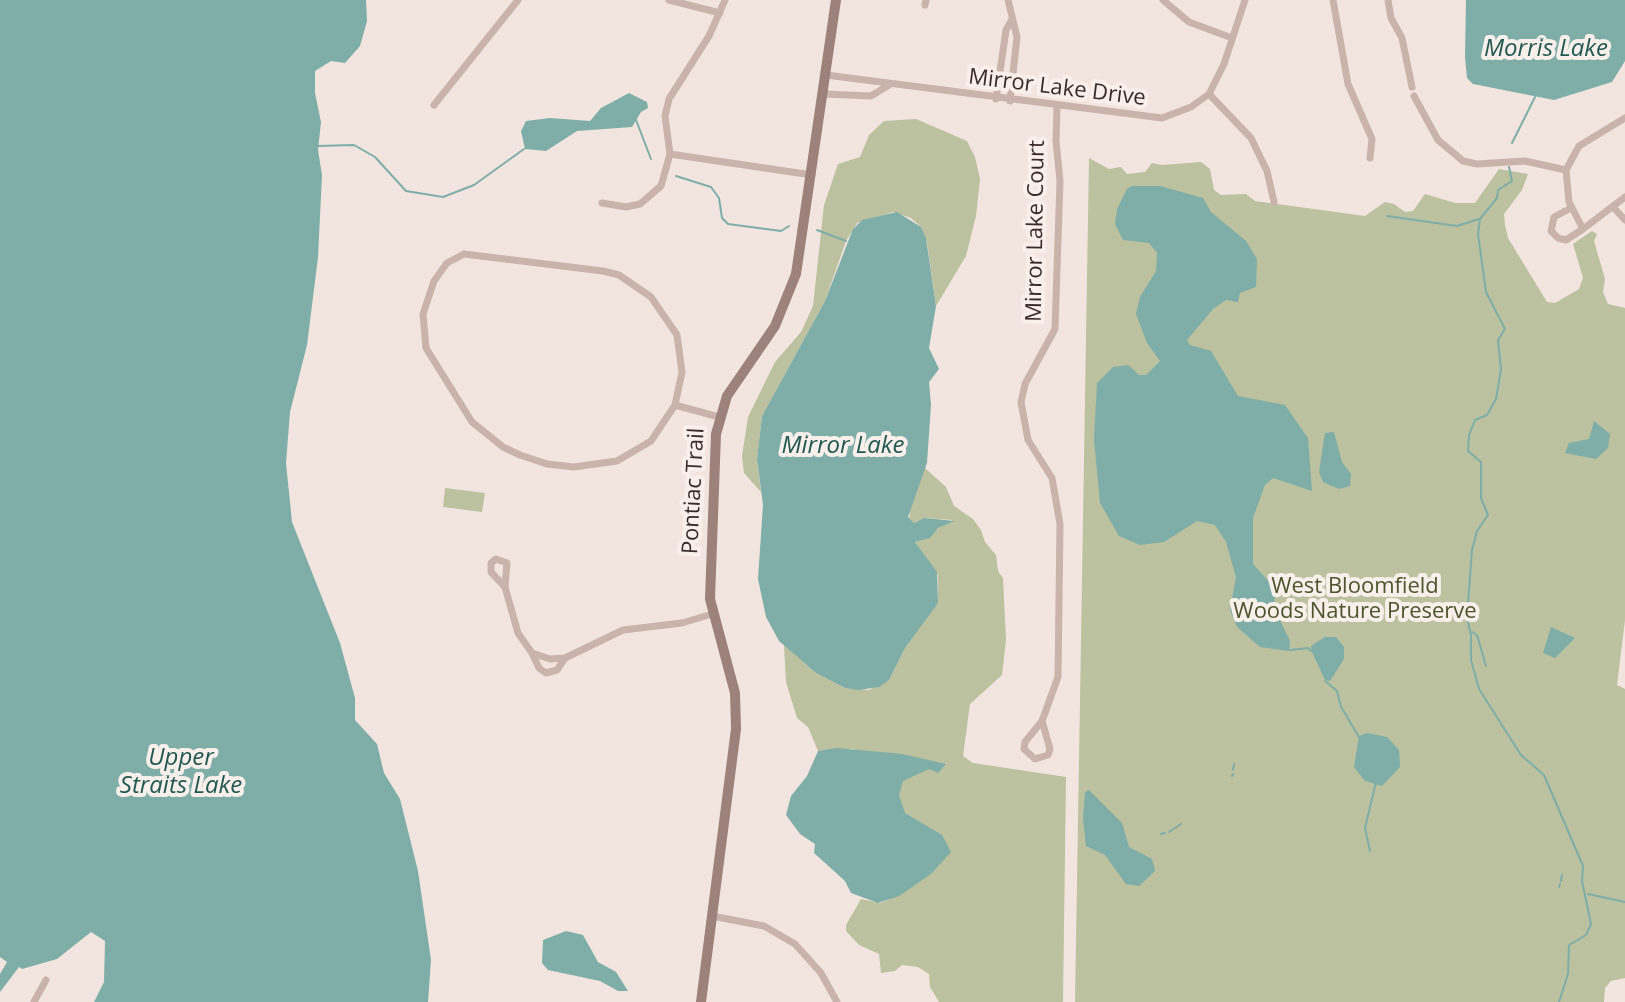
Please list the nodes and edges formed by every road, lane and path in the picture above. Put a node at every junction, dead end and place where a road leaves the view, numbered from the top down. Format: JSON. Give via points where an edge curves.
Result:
{"nodes":[{"id":1,"x":518,"y":0,"type":"edge"},
{"id":2,"x":669,"y":0,"type":"edge"},
{"id":3,"x":725,"y":0,"type":"edge"},
{"id":4,"x":836,"y":0,"type":"edge"},
{"id":5,"x":1008,"y":0,"type":"edge"},
{"id":6,"x":1163,"y":0,"type":"edge"},
{"id":7,"x":1245,"y":0,"type":"edge"},
{"id":8,"x":1333,"y":0,"type":"edge"},
{"id":9,"x":1388,"y":0,"type":"edge"},
{"id":10,"x":720,"y":13,"type":"junction"},
{"id":11,"x":1011,"y":21,"type":"junction"},
{"id":12,"x":1232,"y":38,"type":"junction"},
{"id":13,"x":1003,"y":52,"type":"junction"},
{"id":14,"x":1015,"y":53,"type":"junction"},
{"id":15,"x":826,"y":75,"type":"junction"},
{"id":16,"x":889,"y":85,"type":"junction"},
{"id":17,"x":1412,"y":87,"type":"dead end"},
{"id":18,"x":824,"y":94,"type":"junction"},
{"id":19,"x":1209,"y":94,"type":"junction"},
{"id":20,"x":1414,"y":96,"type":"dead end"},
{"id":21,"x":996,"y":99,"type":"junction"},
{"id":22,"x":1010,"y":101,"type":"junction"},
{"id":23,"x":434,"y":105,"type":"dead end"},
{"id":24,"x":1057,"y":107,"type":"junction"},
{"id":25,"x":1625,"y":118,"type":"edge"},
{"id":26,"x":670,"y":154,"type":"junction"},
{"id":27,"x":1370,"y":158,"type":"dead end"},
{"id":28,"x":1566,"y":170,"type":"junction"},
{"id":29,"x":812,"y":175,"type":"junction"},
{"id":30,"x":1625,"y":197,"type":"edge"},
{"id":31,"x":1274,"y":202,"type":"dead end"},
{"id":32,"x":602,"y":203,"type":"dead end"},
{"id":33,"x":1571,"y":208,"type":"junction"},
{"id":34,"x":1614,"y":208,"type":"junction"},
{"id":35,"x":1625,"y":220,"type":"edge"},
{"id":36,"x":1583,"y":229,"type":"junction"},
{"id":37,"x":675,"y":405,"type":"junction"},
{"id":38,"x":719,"y":417,"type":"junction"},
{"id":39,"x":505,"y":587,"type":"dead end"},
{"id":40,"x":712,"y":614,"type":"junction"},
{"id":41,"x":532,"y":653,"type":"junction"},
{"id":42,"x":565,"y":658,"type":"junction"},
{"id":43,"x":1042,"y":721,"type":"junction"},
{"id":44,"x":712,"y":916,"type":"junction"},
{"id":45,"x":46,"y":980,"type":"dead end"},
{"id":46,"x":34,"y":1002,"type":"edge"},
{"id":47,"x":701,"y":1002,"type":"edge"},
{"id":48,"x":837,"y":1002,"type":"edge"}],
"edges":[{"from":1,"to":23,"type":"street"},
{"from":2,"to":10,"type":"street"},
{"from":3,"to":10,"type":"street"},
{"from":4,"to":15,"type":"main road","name":"Pontiac Trail"},
{"from":5,"to":11,"type":"street"},
{"from":6,"to":12,"type":"street","via":[[1189,22]]},
{"from":7,"to":12,"type":"street"},
{"from":8,"to":27,"type":"street","via":[[1348,84],[1372,139]]},
{"from":9,"to":17,"type":"street"},
{"from":10,"to":26,"type":"street","via":[[669,99],[665,126]]},
{"from":11,"to":13,"type":"street"},
{"from":11,"to":14,"type":"street"},
{"from":12,"to":19,"type":"street"},
{"from":13,"to":14,"type":"street"},
{"from":13,"to":21,"type":"street"},
{"from":14,"to":22,"type":"street"},
{"from":15,"to":16,"type":"street","name":"Mirror Lake Drive"},
{"from":15,"to":18,"type":"main road","name":"Pontiac Trail"},
{"from":16,"to":18,"type":"street","name":"Mirror Lake Drive","via":[[871,96]]},
{"from":16,"to":21,"type":"street","name":"Mirror Lake Drive"},
{"from":18,"to":29,"type":"main road","name":"Pontiac Trail"},
{"from":19,"to":24,"type":"street","name":"Mirror Lake Drive","via":[[1162,118]]},
{"from":19,"to":31,"type":"street","via":[[1251,138]]},
{"from":20,"to":28,"type":"street","via":[[1438,140],[1463,161],[1525,161]]},
{"from":21,"to":22,"type":"street","name":"Mirror Lake Drive"},
{"from":22,"to":24,"type":"street","name":"Mirror Lake Drive"},
{"from":24,"to":43,"type":"street","name":"Mirror Lake Court","via":[[1055,329],[1021,402],[1028,440],[1052,478],[1060,524],[1058,677]]},
{"from":25,"to":28,"type":"street","via":[[1579,146]]},
{"from":26,"to":29,"type":"street"},
{"from":26,"to":32,"type":"street","via":[[668,173],[653,197],[626,207]]},
{"from":28,"to":33,"type":"street"},
{"from":29,"to":38,"type":"main road","name":"Pontiac Trail","via":[[791,293]]},
{"from":30,"to":34,"type":"street"},
{"from":33,"to":36,"type":"street"},
{"from":33,"to":36,"type":"street","via":[[1554,217],[1551,231],[1566,240]]},
{"from":34,"to":35,"type":"street"},
{"from":34,"to":36,"type":"street"},
{"from":37,"to":37,"type":"street","via":[[651,441],[617,461],[574,467],[520,455],[484,433],[451,393],[426,348],[427,296],[447,263],[464,254],[619,275],[651,297],[677,335],[682,372]]},
{"from":37,"to":38,"type":"street"},
{"from":38,"to":40,"type":"main road","name":"Pontiac Trail"},
{"from":39,"to":41,"type":"street","via":[[518,633]]},
{"from":40,"to":42,"type":"street","via":[[623,630]]},
{"from":40,"to":44,"type":"main road","name":"Pontiac Trail","via":[[730,672],[736,729]]},
{"from":41,"to":42,"type":"street"},
{"from":41,"to":42,"type":"street","via":[[546,673],[557,670]]},
{"from":43,"to":43,"type":"street","name":"Mirror Lake Court","via":[[1025,742],[1024,749],[1035,759],[1050,749]]},
{"from":44,"to":47,"type":"main road","name":"Pontiac Trail"},
{"from":44,"to":48,"type":"street","via":[[764,926],[795,944],[821,973]]},
{"from":45,"to":46,"type":"street"}]}
